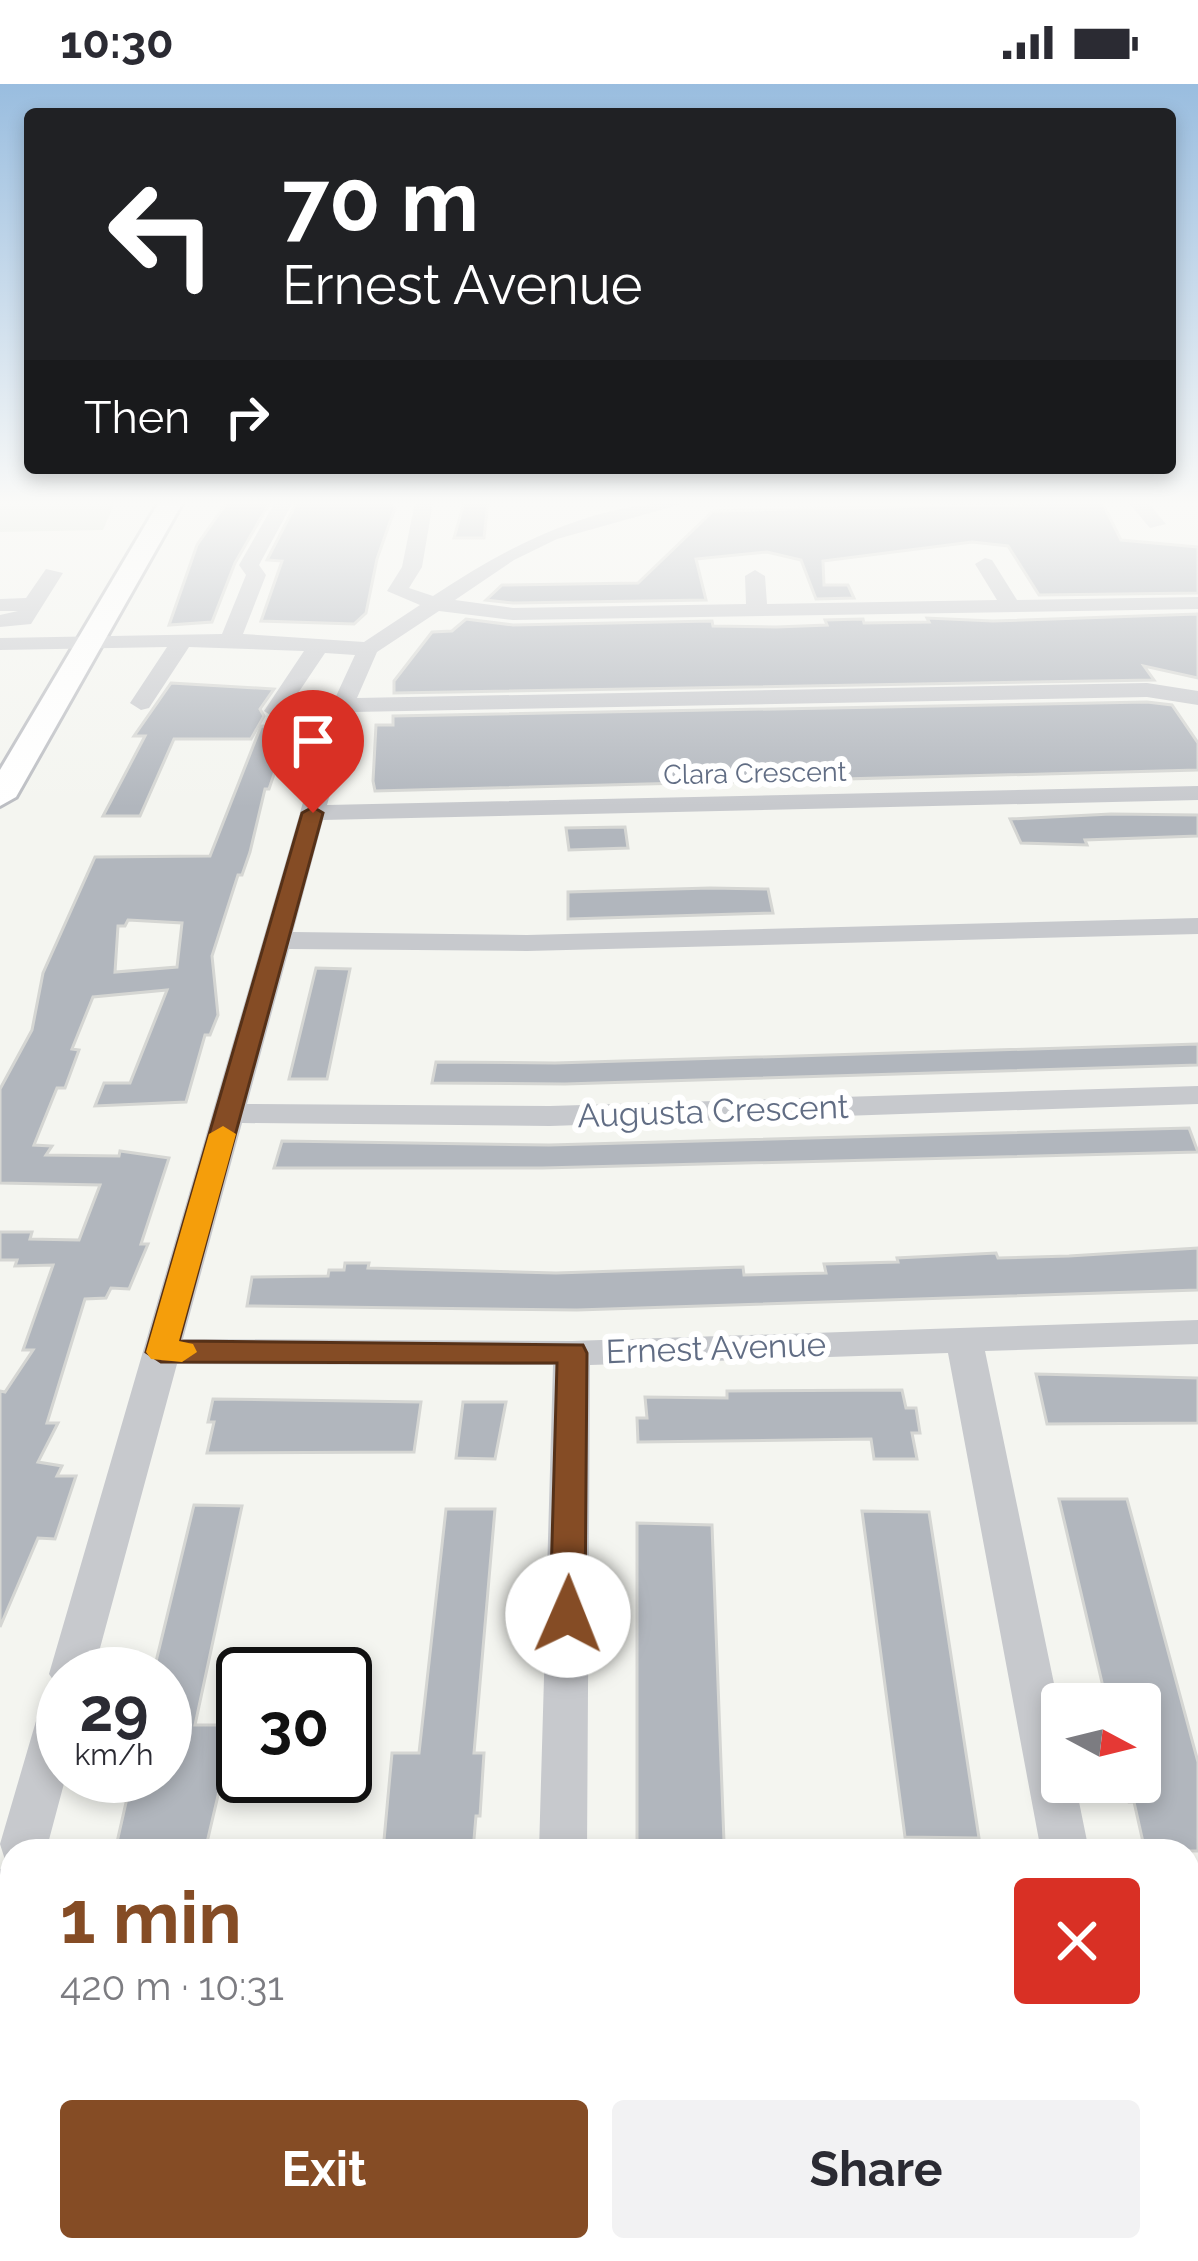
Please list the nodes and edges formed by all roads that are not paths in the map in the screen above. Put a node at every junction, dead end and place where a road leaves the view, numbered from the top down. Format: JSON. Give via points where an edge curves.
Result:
{"nodes":[{"id":1,"x":0,"y":604,"type":"edge"},
{"id":2,"x":32,"y":604,"type":"joint"},
{"id":3,"x":110,"y":604,"type":"edge"},
{"id":4,"x":245,"y":604,"type":"edge"},
{"id":5,"x":436,"y":604,"type":"joint"},
{"id":6,"x":757,"y":604,"type":"edge"},
{"id":7,"x":1142,"y":604,"type":"edge"},
{"id":8,"x":1010,"y":605,"type":"joint"},
{"id":9,"x":757,"y":611,"type":"junction"},
{"id":10,"x":0,"y":620,"type":"edge"},
{"id":11,"x":183,"y":640,"type":"junction"},
{"id":12,"x":230,"y":640,"type":"junction"},
{"id":13,"x":88,"y":641,"type":"junction"},
{"id":14,"x":0,"y":644,"type":"edge"},
{"id":15,"x":319,"y":645,"type":"junction"},
{"id":16,"x":368,"y":649,"type":"junction"},
{"id":17,"x":1198,"y":698,"type":"edge"},
{"id":18,"x":141,"y":703,"type":"dead end"},
{"id":19,"x":341,"y":709,"type":"junction"},
{"id":20,"x":1198,"y":793,"type":"edge"},
{"id":21,"x":1,"y":794,"type":"edge"},
{"id":22,"x":313,"y":813,"type":"junction"},
{"id":23,"x":1198,"y":926,"type":"edge"},
{"id":24,"x":277,"y":940,"type":"junction"},
{"id":25,"x":1198,"y":1095,"type":"edge"},
{"id":26,"x":228,"y":1113,"type":"junction"},
{"id":27,"x":1198,"y":1332,"type":"edge"},
{"id":28,"x":964,"y":1340,"type":"junction"},
{"id":29,"x":161,"y":1352,"type":"junction"},
{"id":30,"x":572,"y":1353,"type":"junction"},
{"id":31,"x":79,"y":1647,"type":"edge"},
{"id":32,"x":36,"y":1801,"type":"edge"},
{"id":33,"x":25,"y":1839,"type":"edge"},
{"id":34,"x":563,"y":1839,"type":"edge"},
{"id":35,"x":1063,"y":1839,"type":"edge"}],
"edges":[{"from":1,"to":2,"type":"street"},
{"from":2,"to":10,"type":"street","via":[[24,620]]},
{"from":3,"to":13,"type":"main road"},
{"from":4,"to":12,"type":"street"},
{"from":5,"to":9,"type":"street","via":[[543,615]]},
{"from":5,"to":16,"type":"street"},
{"from":6,"to":9,"type":"street"},
{"from":7,"to":8,"type":"street"},
{"from":8,"to":9,"type":"street"},
{"from":11,"to":12,"type":"street"},
{"from":11,"to":13,"type":"street"},
{"from":11,"to":18,"type":"street"},
{"from":12,"to":15,"type":"street"},
{"from":13,"to":14,"type":"street"},
{"from":13,"to":21,"type":"main road"},
{"from":15,"to":16,"type":"street"},
{"from":15,"to":19,"type":"street","via":[[275,710]]},
{"from":16,"to":19,"type":"street"},
{"from":17,"to":19,"type":"street","via":[[1147,690]]},
{"from":19,"to":22,"type":"street"},
{"from":20,"to":22,"type":"street","name":"Clara Crescent"},
{"from":22,"to":24,"type":"street"},
{"from":23,"to":24,"type":"street","via":[[526,944]]},
{"from":24,"to":26,"type":"street"},
{"from":25,"to":26,"type":"street","name":"Augusta Crescent","via":[[550,1116]]},
{"from":26,"to":29,"type":"street"},
{"from":27,"to":28,"type":"street","name":"Ernest Avenue"},
{"from":28,"to":30,"type":"street","name":"Ernest Avenue"},
{"from":28,"to":35,"type":"street"},
{"from":29,"to":30,"type":"street","name":"Ernest Avenue"},
{"from":29,"to":31,"type":"street"},
{"from":30,"to":34,"type":"street"},
{"from":32,"to":33,"type":"street"}]}
